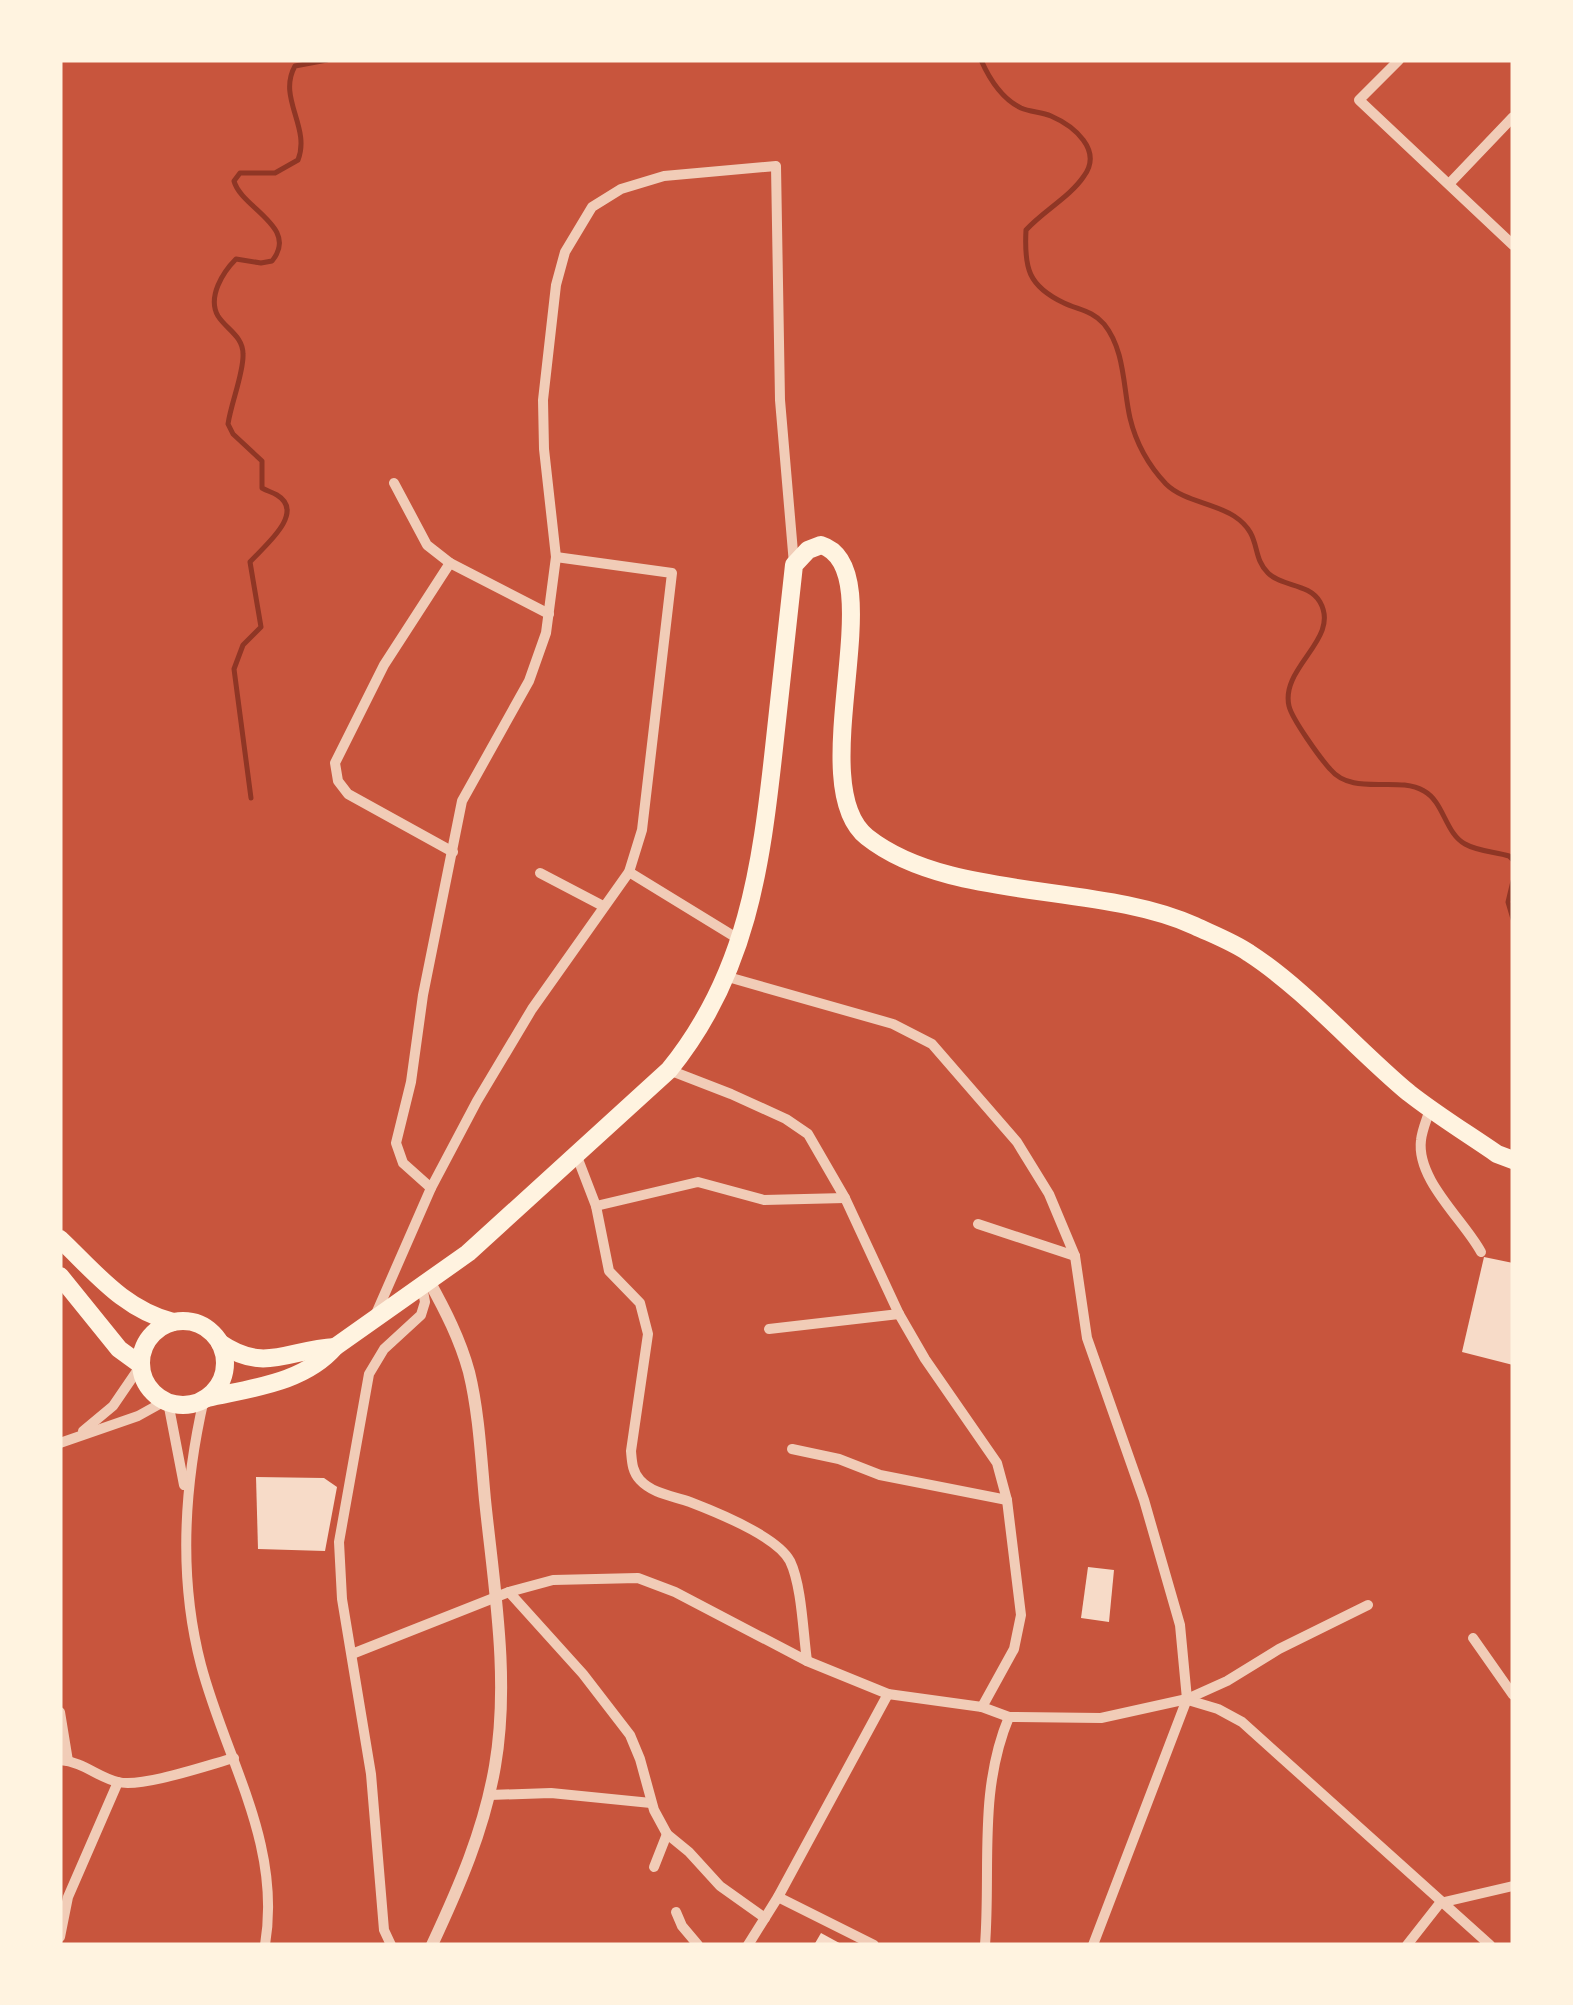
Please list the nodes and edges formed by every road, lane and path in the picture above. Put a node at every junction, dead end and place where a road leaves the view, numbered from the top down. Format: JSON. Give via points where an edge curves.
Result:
{"nodes":[{"id":1,"x":1399,"y":60,"type":"edge"},
{"id":2,"x":1513,"y":117,"type":"edge"},
{"id":3,"x":1449,"y":184,"type":"junction"},
{"id":4,"x":1513,"y":245,"type":"edge"},
{"id":5,"x":394,"y":483,"type":"dead end"},
{"id":6,"x":556,"y":557,"type":"junction"},
{"id":7,"x":450,"y":563,"type":"junction"},
{"id":8,"x":794,"y":565,"type":"junction"},
{"id":9,"x":549,"y":614,"type":"junction"},
{"id":10,"x":452,"y":852,"type":"junction"},
{"id":11,"x":630,"y":872,"type":"junction"},
{"id":12,"x":540,"y":873,"type":"dead end"},
{"id":13,"x":603,"y":906,"type":"junction"},
{"id":14,"x":740,"y":940,"type":"junction"},
{"id":15,"x":728,"y":977,"type":"junction"},
{"id":16,"x":669,"y":1070,"type":"junction"},
{"id":17,"x":1430,"y":1109,"type":"junction"},
{"id":18,"x":576,"y":1154,"type":"junction"},
{"id":19,"x":1513,"y":1160,"type":"edge"},
{"id":20,"x":431,"y":1188,"type":"junction"},
{"id":21,"x":845,"y":1198,"type":"junction"},
{"id":22,"x":596,"y":1206,"type":"junction"},
{"id":23,"x":978,"y":1224,"type":"dead end"},
{"id":24,"x":60,"y":1238,"type":"edge"},
{"id":25,"x":1480,"y":1252,"type":"dead end"},
{"id":26,"x":1075,"y":1256,"type":"junction"},
{"id":27,"x":60,"y":1276,"type":"edge"},
{"id":28,"x":425,"y":1284,"type":"junction"},
{"id":29,"x":899,"y":1314,"type":"junction"},
{"id":30,"x":374,"y":1318,"type":"junction"},
{"id":31,"x":173,"y":1322,"type":"junction"},
{"id":32,"x":770,"y":1328,"type":"dead end"},
{"id":33,"x":220,"y":1343,"type":"junction"},
{"id":34,"x":335,"y":1346,"type":"junction"},
{"id":35,"x":141,"y":1365,"type":"junction"},
{"id":36,"x":206,"y":1399,"type":"junction"},
{"id":37,"x":167,"y":1402,"type":"junction"},
{"id":38,"x":76,"y":1436,"type":"junction"},
{"id":39,"x":60,"y":1443,"type":"edge"},
{"id":40,"x":792,"y":1449,"type":"dead end"},
{"id":41,"x":1007,"y":1500,"type":"junction"},
{"id":42,"x":186,"y":1501,"type":"junction"},
{"id":43,"x":502,"y":1596,"type":"junction"},
{"id":44,"x":1368,"y":1605,"type":"dead end"},
{"id":45,"x":1473,"y":1638,"type":"dead end"},
{"id":46,"x":352,"y":1654,"type":"junction"},
{"id":47,"x":807,"y":1661,"type":"junction"},
{"id":48,"x":888,"y":1694,"type":"junction"},
{"id":49,"x":1513,"y":1695,"type":"edge"},
{"id":50,"x":1187,"y":1699,"type":"junction"},
{"id":51,"x":982,"y":1707,"type":"junction"},
{"id":52,"x":60,"y":1712,"type":"edge"},
{"id":53,"x":1010,"y":1717,"type":"junction"},
{"id":54,"x":234,"y":1758,"type":"junction"},
{"id":55,"x":64,"y":1760,"type":"edge"},
{"id":56,"x":118,"y":1782,"type":"junction"},
{"id":57,"x":490,"y":1795,"type":"junction"},
{"id":58,"x":652,"y":1802,"type":"junction"},
{"id":59,"x":667,"y":1834,"type":"junction"},
{"id":60,"x":654,"y":1867,"type":"dead end"},
{"id":61,"x":1513,"y":1886,"type":"edge"},
{"id":62,"x":778,"y":1897,"type":"junction"},
{"id":63,"x":1440,"y":1903,"type":"junction"},
{"id":64,"x":676,"y":1912,"type":"dead end"},
{"id":65,"x":61,"y":1916,"type":"edge"},
{"id":66,"x":765,"y":1918,"type":"junction"},
{"id":67,"x":60,"y":1937,"type":"edge"},
{"id":68,"x":264,"y":1945,"type":"edge"},
{"id":69,"x":391,"y":1945,"type":"edge"},
{"id":70,"x":432,"y":1945,"type":"edge"},
{"id":71,"x":698,"y":1945,"type":"edge"},
{"id":72,"x":748,"y":1945,"type":"edge"},
{"id":73,"x":874,"y":1945,"type":"edge"},
{"id":74,"x":985,"y":1945,"type":"edge"},
{"id":75,"x":1092,"y":1945,"type":"edge"},
{"id":76,"x":1407,"y":1945,"type":"edge"},
{"id":77,"x":1490,"y":1945,"type":"edge"}],
"edges":[{"from":1,"to":3,"type":"street","via":[[1359,100]]},
{"from":2,"to":3,"type":"street"},
{"from":3,"to":4,"type":"street"},
{"from":5,"to":7,"type":"street","via":[[427,545]]},
{"from":6,"to":8,"type":"street","via":[[543,400],[556,285],[576,228],[592,206],[621,189],[664,176],[776,166],[780,400]]},
{"from":6,"to":9,"type":"street"},
{"from":6,"to":11,"type":"street","via":[[672,573],[642,830]]},
{"from":7,"to":9,"type":"street"},
{"from":7,"to":10,"type":"street","via":[[384,665],[336,763],[348,794]]},
{"from":8,"to":14,"type":"main road","via":[[764,843]]},
{"from":8,"to":17,"type":"main road","via":[[821,545],[838,555],[847,578],[852,622],[842,765],[851,817],[862,834],[927,869],[1190,924],[1249,953]]},
{"from":9,"to":10,"type":"street","via":[[529,680],[462,801]]},
{"from":10,"to":20,"type":"street","via":[[396,1144],[403,1163]]},
{"from":11,"to":13,"type":"street"},
{"from":11,"to":14,"type":"street"},
{"from":12,"to":13,"type":"street"},
{"from":13,"to":20,"type":"street","via":[[532,1010]]},
{"from":14,"to":15,"type":"main road"},
{"from":15,"to":16,"type":"main road"},
{"from":15,"to":26,"type":"street","via":[[893,1024],[932,1044],[1017,1142]]},
{"from":16,"to":18,"type":"main road"},
{"from":16,"to":21,"type":"street","via":[[808,1134]]},
{"from":17,"to":19,"type":"main road"},
{"from":17,"to":25,"type":"street","via":[[1420,1141],[1423,1162]]},
{"from":18,"to":22,"type":"street"},
{"from":18,"to":28,"type":"main road"},
{"from":20,"to":30,"type":"street"},
{"from":21,"to":22,"type":"street","via":[[764,1200],[698,1182]]},
{"from":21,"to":29,"type":"street"},
{"from":22,"to":47,"type":"street","via":[[610,1270],[640,1304],[648,1334],[632,1467],[657,1492],[732,1520],[780,1548],[795,1579]]},
{"from":23,"to":26,"type":"street"},
{"from":24,"to":31,"type":"main road","via":[[118,1296]]},
{"from":26,"to":50,"type":"street","via":[[1087,1338],[1180,1625]]},
{"from":27,"to":35,"type":"main road","via":[[118,1349]]},
{"from":28,"to":30,"type":"main road"},
{"from":28,"to":43,"type":"street","via":[[453,1326],[469,1372]]},
{"from":28,"to":46,"type":"street","via":[[421,1314],[384,1349],[365,1388],[339,1542]]},
{"from":29,"to":32,"type":"street"},
{"from":29,"to":41,"type":"street","via":[[997,1464]]},
{"from":30,"to":34,"type":"main road"},
{"from":31,"to":33,"type":"main road","via":[[195,1322]]},
{"from":31,"to":35,"type":"main road","via":[[149,1337]]},
{"from":33,"to":34,"type":"main road","via":[[265,1360]]},
{"from":33,"to":36,"type":"main road","via":[[224,1373]]},
{"from":34,"to":36,"type":"main road","via":[[307,1370]]},
{"from":35,"to":37,"type":"main road","via":[[148,1387]]},
{"from":35,"to":38,"type":"street","via":[[113,1406]]},
{"from":36,"to":37,"type":"main road"},
{"from":36,"to":42,"type":"street"},
{"from":37,"to":38,"type":"street"},
{"from":37,"to":42,"type":"street"},
{"from":38,"to":39,"type":"street"},
{"from":40,"to":41,"type":"street"},
{"from":41,"to":51,"type":"street","via":[[1022,1615],[1014,1649]]},
{"from":42,"to":54,"type":"street","via":[[196,1645]]},
{"from":43,"to":46,"type":"street"},
{"from":43,"to":47,"type":"street","via":[[553,1580],[638,1578]]},
{"from":43,"to":57,"type":"street"},
{"from":43,"to":58,"type":"street","via":[[582,1674],[630,1734]]},
{"from":44,"to":50,"type":"street"},
{"from":45,"to":49,"type":"street"},
{"from":46,"to":69,"type":"street"},
{"from":47,"to":48,"type":"street"},
{"from":48,"to":51,"type":"street"},
{"from":48,"to":62,"type":"street"},
{"from":50,"to":53,"type":"street","via":[[1101,1718]]},
{"from":50,"to":63,"type":"street","via":[[1242,1722]]},
{"from":50,"to":75,"type":"street"},
{"from":51,"to":53,"type":"street"},
{"from":52,"to":55,"type":"street"},
{"from":53,"to":74,"type":"street","via":[[987,1801]]},
{"from":54,"to":56,"type":"street"},
{"from":54,"to":68,"type":"street","via":[[264,1849]]},
{"from":55,"to":56,"type":"street"},
{"from":56,"to":65,"type":"street"},
{"from":57,"to":58,"type":"street"},
{"from":57,"to":70,"type":"street","via":[[472,1856]]},
{"from":58,"to":59,"type":"street"},
{"from":59,"to":60,"type":"street"},
{"from":59,"to":66,"type":"street"},
{"from":61,"to":63,"type":"street"},
{"from":62,"to":66,"type":"street"},
{"from":62,"to":73,"type":"street"},
{"from":63,"to":76,"type":"street"},
{"from":63,"to":77,"type":"street"},
{"from":64,"to":71,"type":"street"},
{"from":65,"to":67,"type":"street"},
{"from":66,"to":72,"type":"street"}]}
